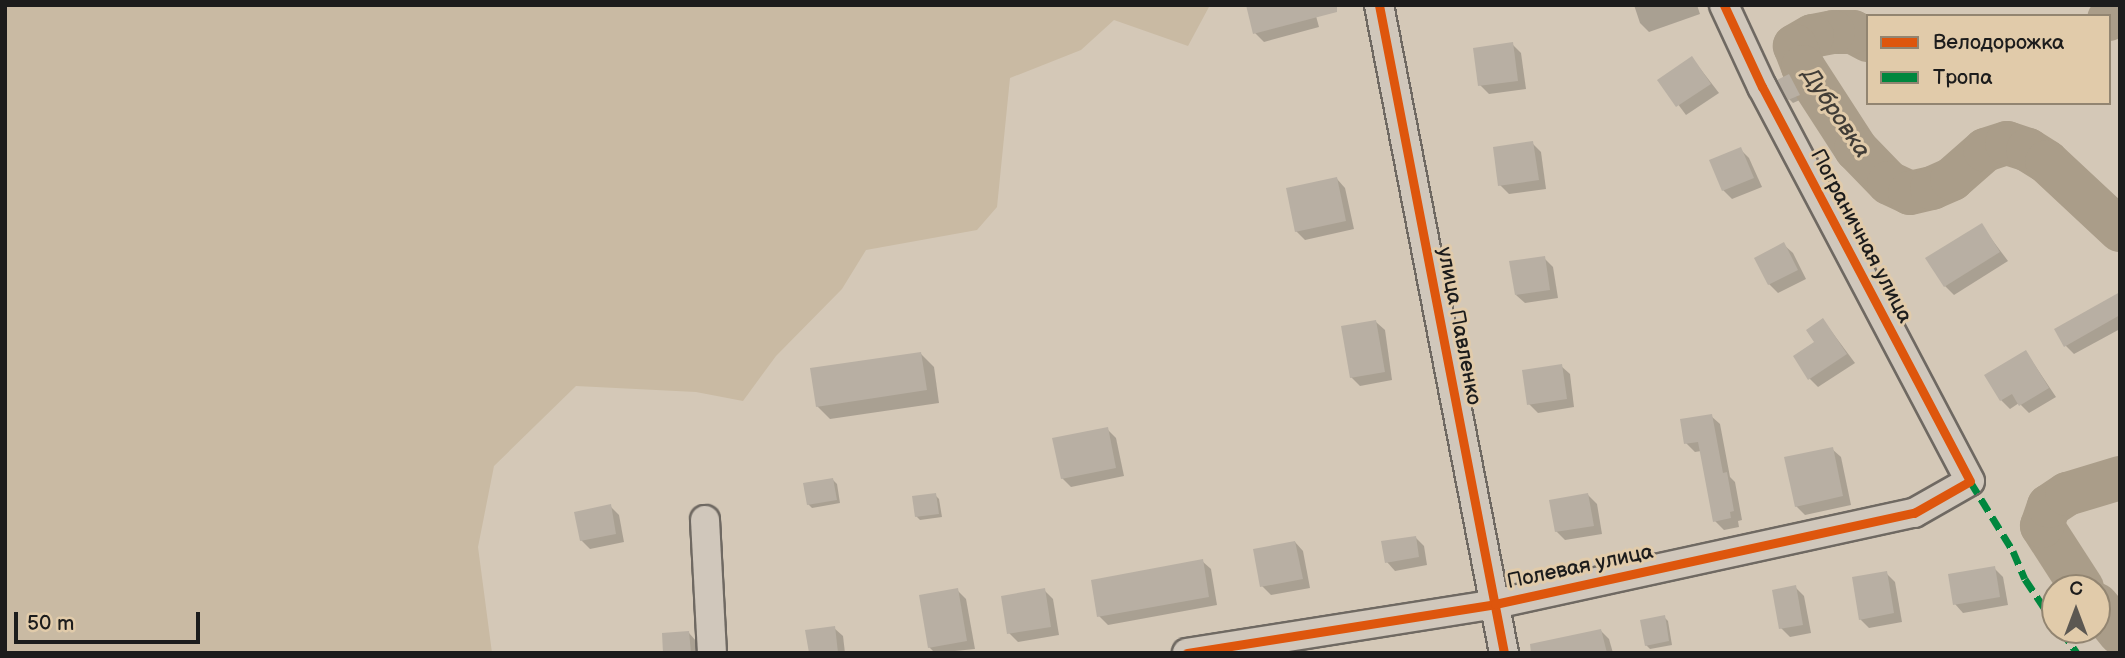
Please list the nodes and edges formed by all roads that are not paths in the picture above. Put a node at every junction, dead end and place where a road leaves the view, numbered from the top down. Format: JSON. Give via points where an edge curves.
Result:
{"nodes":[{"id":1,"x":1380,"y":5,"type":"edge"},
{"id":2,"x":1724,"y":5,"type":"edge"},
{"id":3,"x":1970,"y":481,"type":"joint"},
{"id":4,"x":705,"y":520,"type":"dead end"},
{"id":5,"x":1496,"y":604,"type":"junction"},
{"id":6,"x":712,"y":653,"type":"edge"},
{"id":7,"x":1187,"y":653,"type":"edge"},
{"id":8,"x":1504,"y":653,"type":"edge"}],
"edges":[{"from":1,"to":5,"type":"street","name":"улица Павленко"},
{"from":2,"to":3,"type":"street","name":"Пограничная улица","via":[[1762,87]]},
{"from":3,"to":5,"type":"street","name":"Полевая улица","via":[[1914,513]]},
{"from":4,"to":6,"type":"street"},
{"from":5,"to":7,"type":"street","name":"Полевая улица"},
{"from":5,"to":8,"type":"street","name":"улица Павленко"}]}
